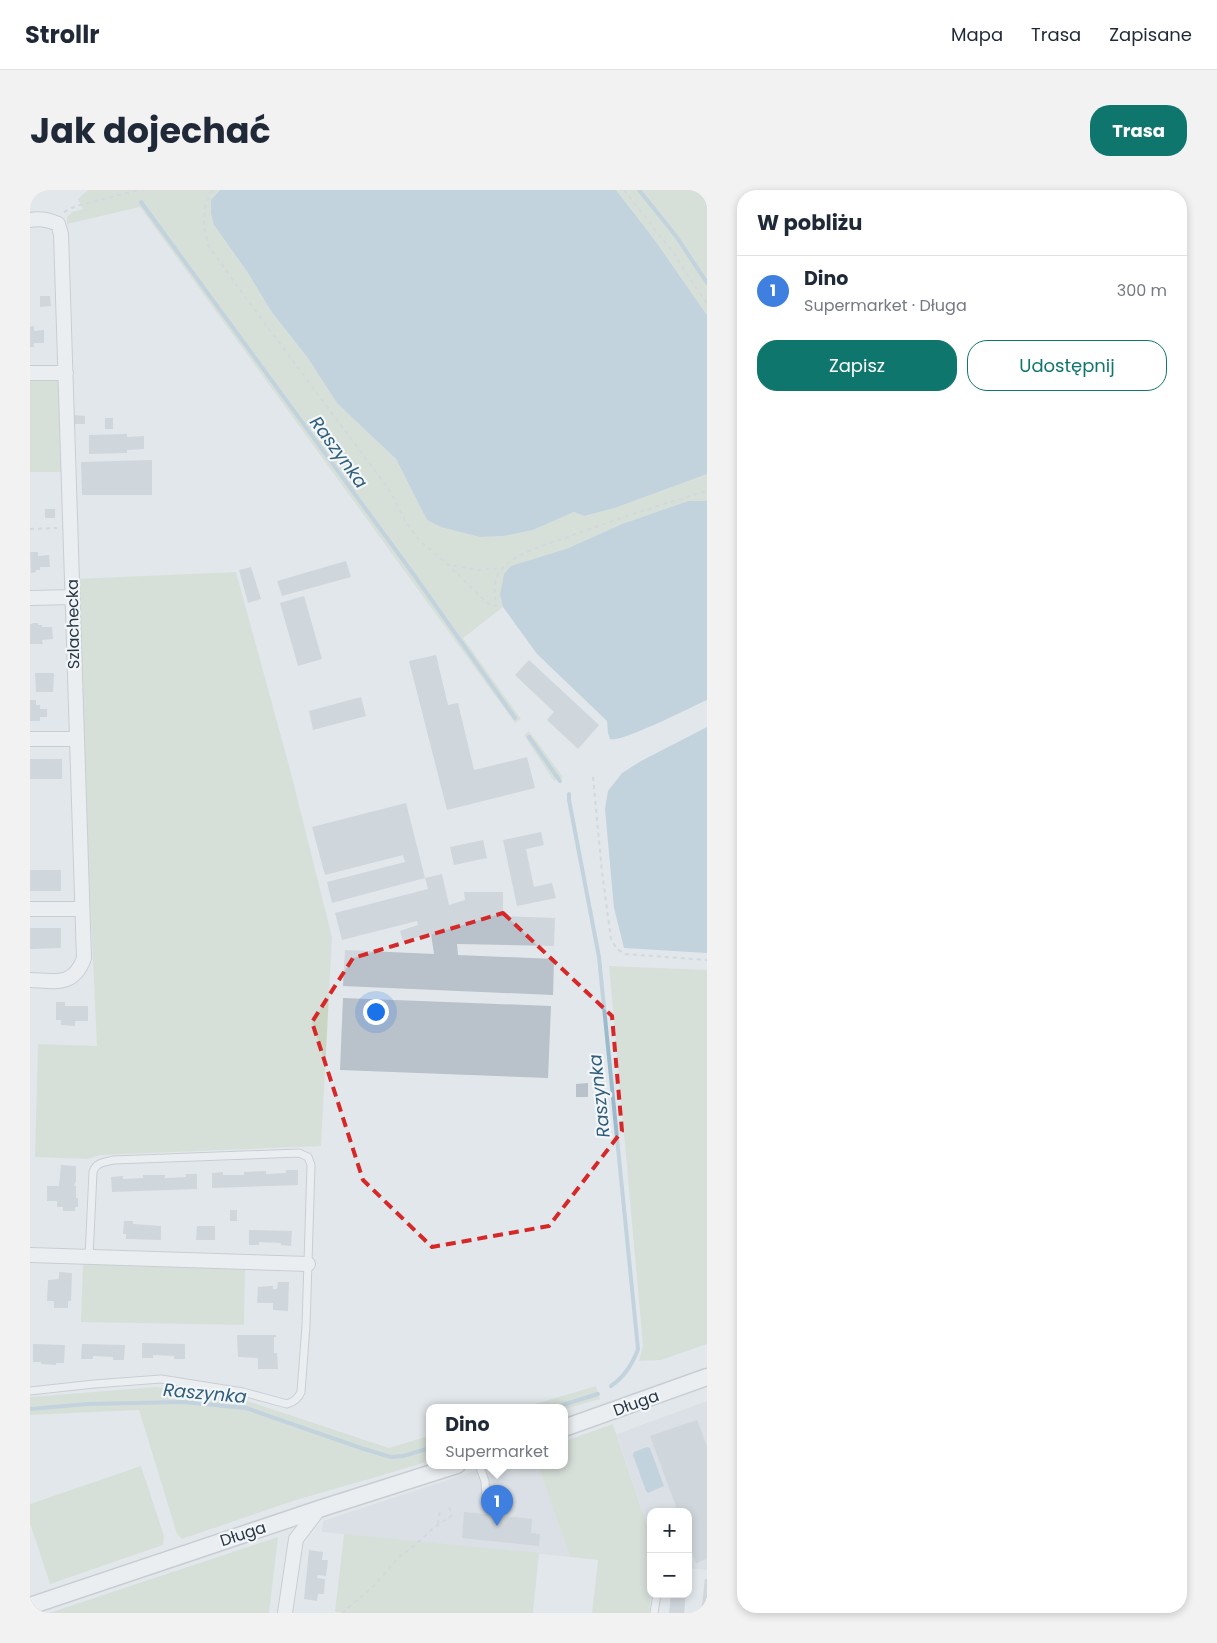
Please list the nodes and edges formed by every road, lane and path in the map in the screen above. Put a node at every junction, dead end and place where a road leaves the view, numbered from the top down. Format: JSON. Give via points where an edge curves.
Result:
{"nodes":[{"id":1,"x":139,"y":190,"type":"edge"},
{"id":2,"x":212,"y":190,"type":"edge"},
{"id":3,"x":624,"y":190,"type":"edge"},
{"id":4,"x":30,"y":220,"type":"edge"},
{"id":5,"x":58,"y":224,"type":"junction"},
{"id":6,"x":707,"y":304,"type":"edge"},
{"id":7,"x":30,"y":373,"type":"edge"},
{"id":8,"x":66,"y":373,"type":"junction"},
{"id":9,"x":707,"y":491,"type":"edge"},
{"id":10,"x":72,"y":528,"type":"junction"},
{"id":11,"x":30,"y":529,"type":"edge"},
{"id":12,"x":446,"y":564,"type":"junction"},
{"id":13,"x":503,"y":568,"type":"junction"},
{"id":14,"x":72,"y":597,"type":"junction"},
{"id":15,"x":30,"y":598,"type":"edge"},
{"id":16,"x":30,"y":739,"type":"edge"},
{"id":17,"x":76,"y":739,"type":"junction"},
{"id":18,"x":593,"y":777,"type":"dead end"},
{"id":19,"x":30,"y":909,"type":"edge"},
{"id":20,"x":82,"y":909,"type":"junction"},
{"id":21,"x":707,"y":960,"type":"edge"},
{"id":22,"x":30,"y":980,"type":"edge"},
{"id":23,"x":30,"y":1255,"type":"edge"},
{"id":24,"x":89,"y":1256,"type":"junction"},
{"id":25,"x":308,"y":1264,"type":"junction"},
{"id":26,"x":707,"y":1377,"type":"edge"},
{"id":27,"x":30,"y":1391,"type":"edge"},
{"id":28,"x":568,"y":1427,"type":"edge"},
{"id":29,"x":445,"y":1469,"type":"edge"},
{"id":30,"x":480,"y":1469,"type":"edge"},
{"id":31,"x":486,"y":1498,"type":"dead end"},
{"id":32,"x":449,"y":1507,"type":"dead end"},
{"id":33,"x":318,"y":1509,"type":"junction"},
{"id":34,"x":440,"y":1509,"type":"dead end"},
{"id":35,"x":438,"y":1524,"type":"junction"},
{"id":36,"x":656,"y":1598,"type":"edge"},
{"id":37,"x":30,"y":1606,"type":"edge"},
{"id":38,"x":285,"y":1613,"type":"edge"},
{"id":39,"x":342,"y":1613,"type":"edge"},
{"id":40,"x":654,"y":1613,"type":"edge"}],
"edges":[{"from":1,"to":5,"type":"path","via":[[69,209],[62,212]]},
{"from":2,"to":12,"type":"path","via":[[205,207],[208,245],[390,490],[419,540]]},
{"from":3,"to":6,"type":"path","via":[[672,251]]},
{"from":4,"to":5,"type":"street","via":[[37,218]]},
{"from":5,"to":8,"type":"street","name":"Szlachecka"},
{"from":7,"to":8,"type":"street"},
{"from":8,"to":10,"type":"street","name":"Szlachecka"},
{"from":9,"to":13,"type":"path","via":[[539,547],[510,561]]},
{"from":10,"to":11,"type":"path"},
{"from":10,"to":14,"type":"street","name":"Szlachecka"},
{"from":12,"to":13,"type":"path","via":[[478,570]]},
{"from":12,"to":13,"type":"path","via":[[492,606],[496,606],[494,587]]},
{"from":14,"to":15,"type":"street"},
{"from":14,"to":17,"type":"street","name":"Szlachecka"},
{"from":16,"to":17,"type":"street"},
{"from":17,"to":20,"type":"street","name":"Szlachecka"},
{"from":18,"to":21,"type":"path","via":[[611,939],[617,949],[625,954]]},
{"from":19,"to":20,"type":"street"},
{"from":20,"to":22,"type":"street","name":"Szlachecka","via":[[84,958],[76,975],[64,981]]},
{"from":23,"to":24,"type":"street"},
{"from":24,"to":25,"type":"street"},
{"from":24,"to":25,"type":"lane","via":[[94,1172],[99,1163],[299,1153],[308,1157],[311,1165]]},
{"from":25,"to":27,"type":"lane","via":[[302,1388],[298,1398],[292,1402],[287,1404],[242,1392],[162,1379]]},
{"from":26,"to":28,"type":"street","name":"Długa"},
{"from":29,"to":33,"type":"street","name":"Długa"},
{"from":30,"to":31,"type":"lane"},
{"from":32,"to":35,"type":"path","via":[[451,1516]]},
{"from":33,"to":37,"type":"street","name":"Długa"},
{"from":33,"to":38,"type":"street","via":[[296,1539]]},
{"from":34,"to":35,"type":"path"},
{"from":35,"to":39,"type":"path"},
{"from":36,"to":40,"type":"lane"}]}
